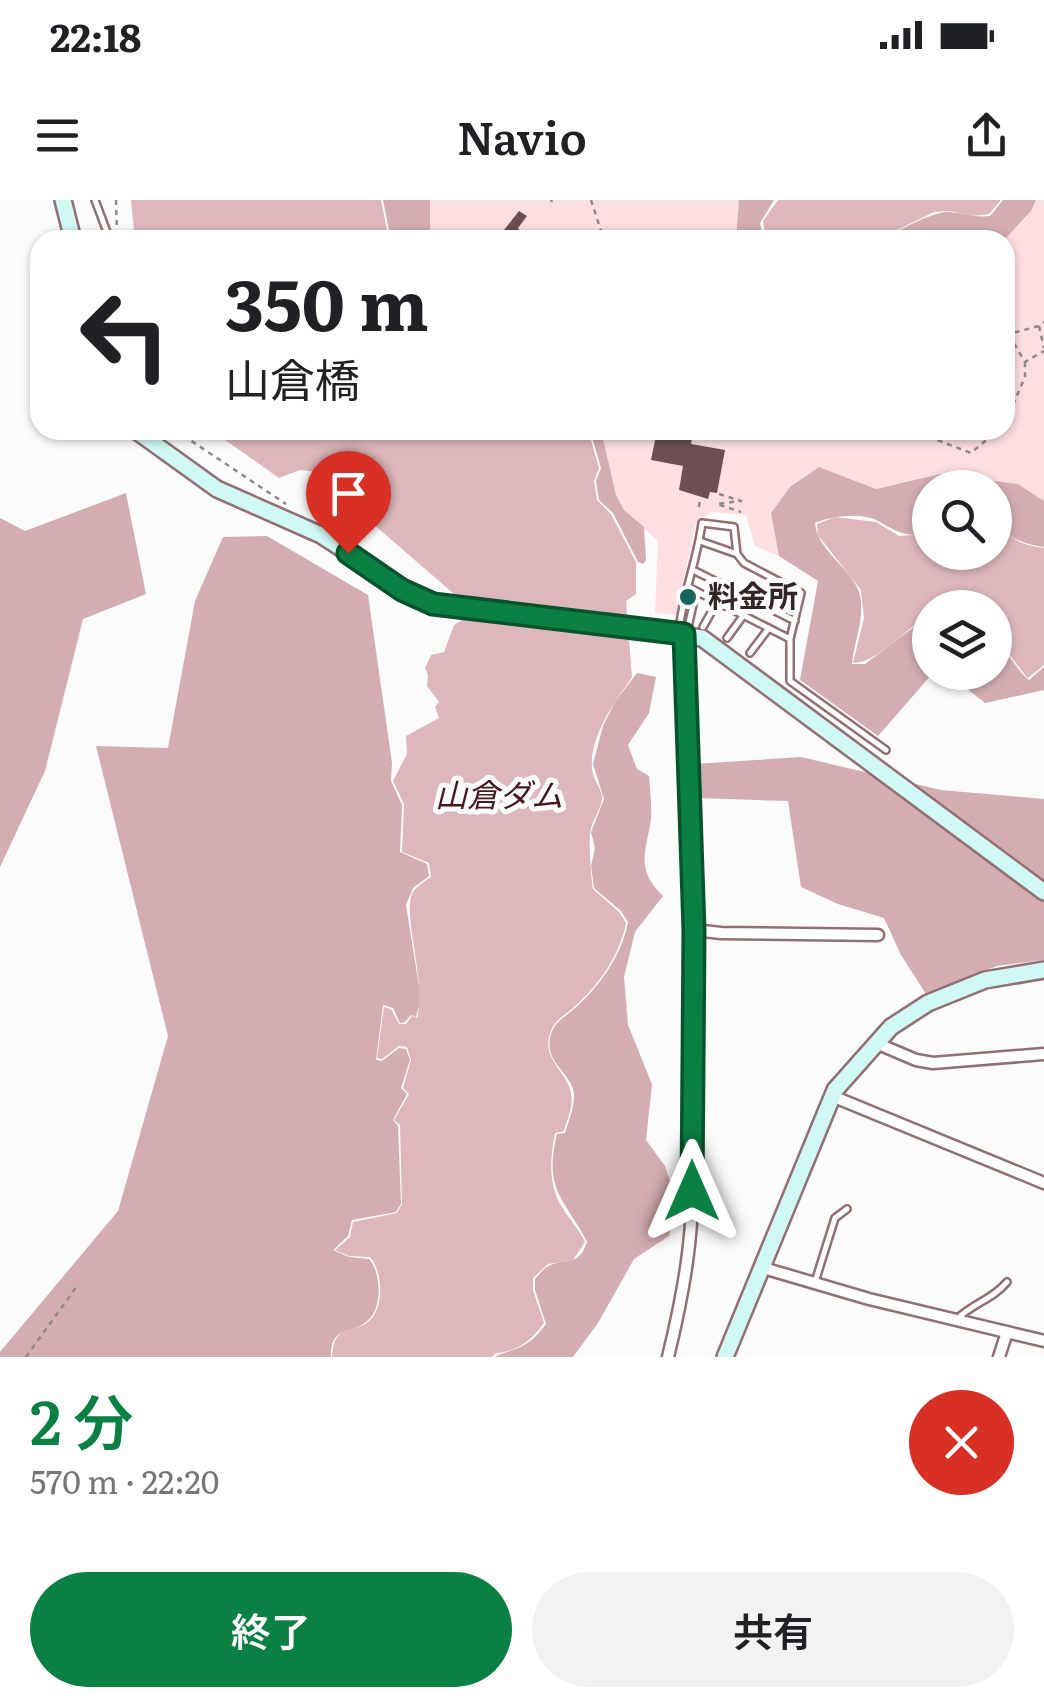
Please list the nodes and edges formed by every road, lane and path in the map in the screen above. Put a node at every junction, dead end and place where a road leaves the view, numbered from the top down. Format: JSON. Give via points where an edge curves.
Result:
{"nodes":[{"id":1,"x":63,"y":200,"type":"edge"},
{"id":2,"x":94,"y":200,"type":"edge"},
{"id":3,"x":116,"y":200,"type":"edge"},
{"id":4,"x":590,"y":200,"type":"edge"},
{"id":5,"x":71,"y":230,"type":"edge"},
{"id":6,"x":109,"y":230,"type":"edge"},
{"id":7,"x":114,"y":230,"type":"edge"},
{"id":8,"x":600,"y":230,"type":"edge"},
{"id":9,"x":1044,"y":322,"type":"edge"},
{"id":10,"x":1038,"y":326,"type":"junction"},
{"id":11,"x":1015,"y":331,"type":"edge"},
{"id":12,"x":1015,"y":347,"type":"edge"},
{"id":13,"x":1044,"y":350,"type":"edge"},
{"id":14,"x":1025,"y":362,"type":"junction"},
{"id":15,"x":1015,"y":400,"type":"edge"},
{"id":16,"x":150,"y":440,"type":"edge"},
{"id":17,"x":938,"y":440,"type":"edge"},
{"id":18,"x":986,"y":440,"type":"edge"},
{"id":19,"x":719,"y":494,"type":"dead end"},
{"id":20,"x":700,"y":500,"type":"dead end"},
{"id":21,"x":699,"y":507,"type":"dead end"},
{"id":22,"x":741,"y":512,"type":"dead end"},
{"id":23,"x":700,"y":541,"type":"junction"},
{"id":24,"x":736,"y":554,"type":"junction"},
{"id":25,"x":694,"y":571,"type":"junction"},
{"id":26,"x":690,"y":585,"type":"junction"},
{"id":27,"x":696,"y":591,"type":"junction"},
{"id":28,"x":716,"y":602,"type":"junction"},
{"id":29,"x":743,"y":615,"type":"junction"},
{"id":30,"x":795,"y":621,"type":"junction"},
{"id":31,"x":703,"y":627,"type":"dead end"},
{"id":32,"x":770,"y":628,"type":"junction"},
{"id":33,"x":683,"y":634,"type":"junction"},
{"id":34,"x":727,"y":638,"type":"dead end"},
{"id":35,"x":790,"y":639,"type":"junction"},
{"id":36,"x":750,"y":653,"type":"dead end"},
{"id":37,"x":886,"y":750,"type":"dead end"},
{"id":38,"x":1044,"y":892,"type":"edge"},
{"id":39,"x":694,"y":930,"type":"junction"},
{"id":40,"x":878,"y":934,"type":"dead end"},
{"id":41,"x":1044,"y":970,"type":"edge"},
{"id":42,"x":876,"y":1043,"type":"junction"},
{"id":43,"x":1044,"y":1054,"type":"edge"},
{"id":44,"x":832,"y":1096,"type":"junction"},
{"id":45,"x":1044,"y":1183,"type":"edge"},
{"id":46,"x":846,"y":1209,"type":"dead end"},
{"id":47,"x":760,"y":1267,"type":"junction"},
{"id":48,"x":1007,"y":1282,"type":"dead end"},
{"id":49,"x":814,"y":1283,"type":"junction"},
{"id":50,"x":76,"y":1286,"type":"dead end"},
{"id":51,"x":956,"y":1320,"type":"junction"},
{"id":52,"x":1008,"y":1332,"type":"junction"},
{"id":53,"x":1044,"y":1341,"type":"edge"},
{"id":54,"x":26,"y":1357,"type":"edge"},
{"id":55,"x":668,"y":1357,"type":"edge"},
{"id":56,"x":725,"y":1357,"type":"edge"},
{"id":57,"x":999,"y":1357,"type":"edge"}],
"edges":[{"from":1,"to":5,"type":"street"},
{"from":2,"to":6,"type":"lane"},
{"from":3,"to":7,"type":"path"},
{"from":4,"to":8,"type":"path"},
{"from":9,"to":10,"type":"path"},
{"from":10,"to":11,"type":"path"},
{"from":10,"to":13,"type":"path"},
{"from":12,"to":14,"type":"path"},
{"from":13,"to":14,"type":"path"},
{"from":14,"to":15,"type":"path"},
{"from":16,"to":33,"type":"street","via":[[217,489],[322,534],[433,604]]},
{"from":17,"to":18,"type":"path","via":[[971,453]]},
{"from":19,"to":22,"type":"path","via":[[741,501],[717,504]]},
{"from":20,"to":21,"type":"path"},
{"from":23,"to":24,"type":"lane"},
{"from":23,"to":24,"type":"lane","via":[[702,524],[734,527]]},
{"from":23,"to":25,"type":"lane"},
{"from":24,"to":30,"type":"lane","via":[[801,594]]},
{"from":25,"to":26,"type":"lane"},
{"from":25,"to":30,"type":"lane"},
{"from":26,"to":27,"type":"lane"},
{"from":26,"to":33,"type":"lane"},
{"from":27,"to":28,"type":"lane"},
{"from":27,"to":33,"type":"lane"},
{"from":28,"to":29,"type":"lane"},
{"from":28,"to":31,"type":"lane"},
{"from":29,"to":32,"type":"lane"},
{"from":29,"to":34,"type":"lane"},
{"from":30,"to":35,"type":"lane"},
{"from":32,"to":35,"type":"lane"},
{"from":32,"to":36,"type":"lane"},
{"from":33,"to":38,"type":"street","via":[[721,650]]},
{"from":33,"to":39,"type":"street"},
{"from":35,"to":37,"type":"lane","via":[[790,681]]},
{"from":39,"to":40,"type":"street"},
{"from":39,"to":55,"type":"street","via":[[690,1241]]},
{"from":41,"to":42,"type":"street","via":[[985,980],[928,1003]]},
{"from":42,"to":43,"type":"street","via":[[933,1063]]},
{"from":42,"to":44,"type":"street"},
{"from":44,"to":45,"type":"street"},
{"from":44,"to":47,"type":"street"},
{"from":46,"to":49,"type":"lane","via":[[835,1218]]},
{"from":47,"to":49,"type":"street"},
{"from":47,"to":56,"type":"street"},
{"from":48,"to":51,"type":"lane"},
{"from":49,"to":51,"type":"street"},
{"from":50,"to":54,"type":"path"},
{"from":51,"to":52,"type":"street"},
{"from":52,"to":53,"type":"street"},
{"from":52,"to":57,"type":"street"}]}
